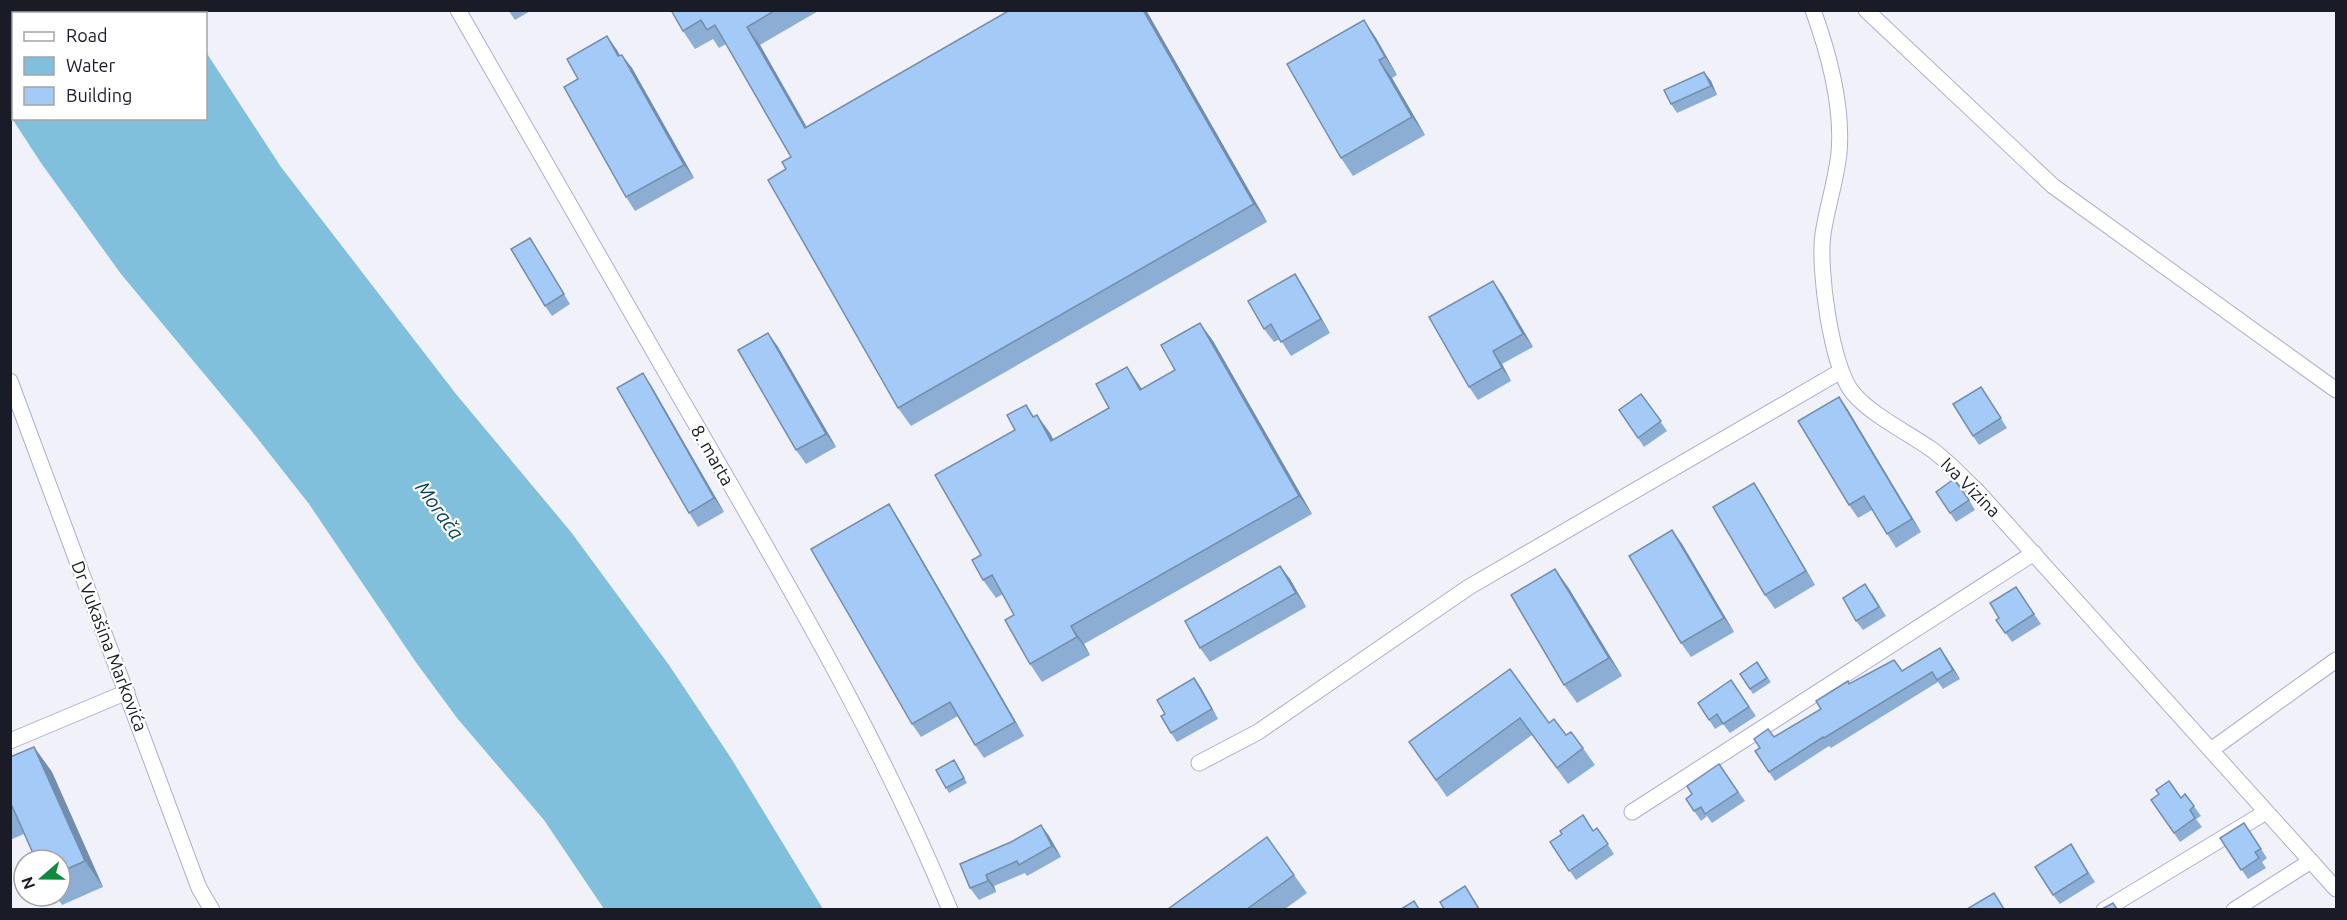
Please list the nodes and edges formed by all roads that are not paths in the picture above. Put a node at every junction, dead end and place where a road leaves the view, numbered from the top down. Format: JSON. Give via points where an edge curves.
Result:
{"nodes":[{"id":1,"x":458,"y":10,"type":"edge"},
{"id":2,"x":1813,"y":10,"type":"edge"},
{"id":3,"x":1866,"y":10,"type":"edge"},
{"id":4,"x":1841,"y":371,"type":"junction"},
{"id":5,"x":10,"y":381,"type":"edge"},
{"id":6,"x":2337,"y":390,"type":"edge"},
{"id":7,"x":2034,"y":553,"type":"junction"},
{"id":8,"x":2337,"y":660,"type":"edge"},
{"id":9,"x":127,"y":692,"type":"junction"},
{"id":10,"x":10,"y":741,"type":"edge"},
{"id":11,"x":2211,"y":750,"type":"junction"},
{"id":12,"x":1199,"y":763,"type":"dead end"},
{"id":13,"x":1632,"y":812,"type":"dead end"},
{"id":14,"x":2266,"y":812,"type":"junction"},
{"id":15,"x":2311,"y":861,"type":"junction"},
{"id":16,"x":2337,"y":889,"type":"edge"},
{"id":17,"x":212,"y":909,"type":"edge"},
{"id":18,"x":950,"y":909,"type":"edge"},
{"id":19,"x":2104,"y":909,"type":"edge"},
{"id":20,"x":2234,"y":909,"type":"edge"}],
"edges":[{"from":1,"to":18,"type":"street","name":"8. marta","via":[[858,715],[906,807]]},
{"from":2,"to":4,"type":"street","name":"Iva Vizina","via":[[1828,58],[1838,112],[1839,152],[1821,254]]},
{"from":3,"to":6,"type":"street","via":[[2053,186]]},
{"from":4,"to":7,"type":"street","name":"Iva Vizina","via":[[1852,392],[1934,451]]},
{"from":4,"to":12,"type":"street","via":[[1469,587],[1258,732]]},
{"from":5,"to":9,"type":"street","name":"Dr Vukašina Markovića"},
{"from":7,"to":11,"type":"street","name":"Iva Vizina"},
{"from":7,"to":13,"type":"street"},
{"from":8,"to":11,"type":"street"},
{"from":9,"to":10,"type":"street"},
{"from":9,"to":17,"type":"street","name":"Dr Vukašina Markovića","via":[[200,888]]},
{"from":11,"to":14,"type":"street","name":"Iva Vizina"},
{"from":14,"to":15,"type":"street","name":"Iva Vizina"},
{"from":14,"to":19,"type":"street"},
{"from":15,"to":16,"type":"street","name":"Iva Vizina"},
{"from":15,"to":20,"type":"street"}]}
